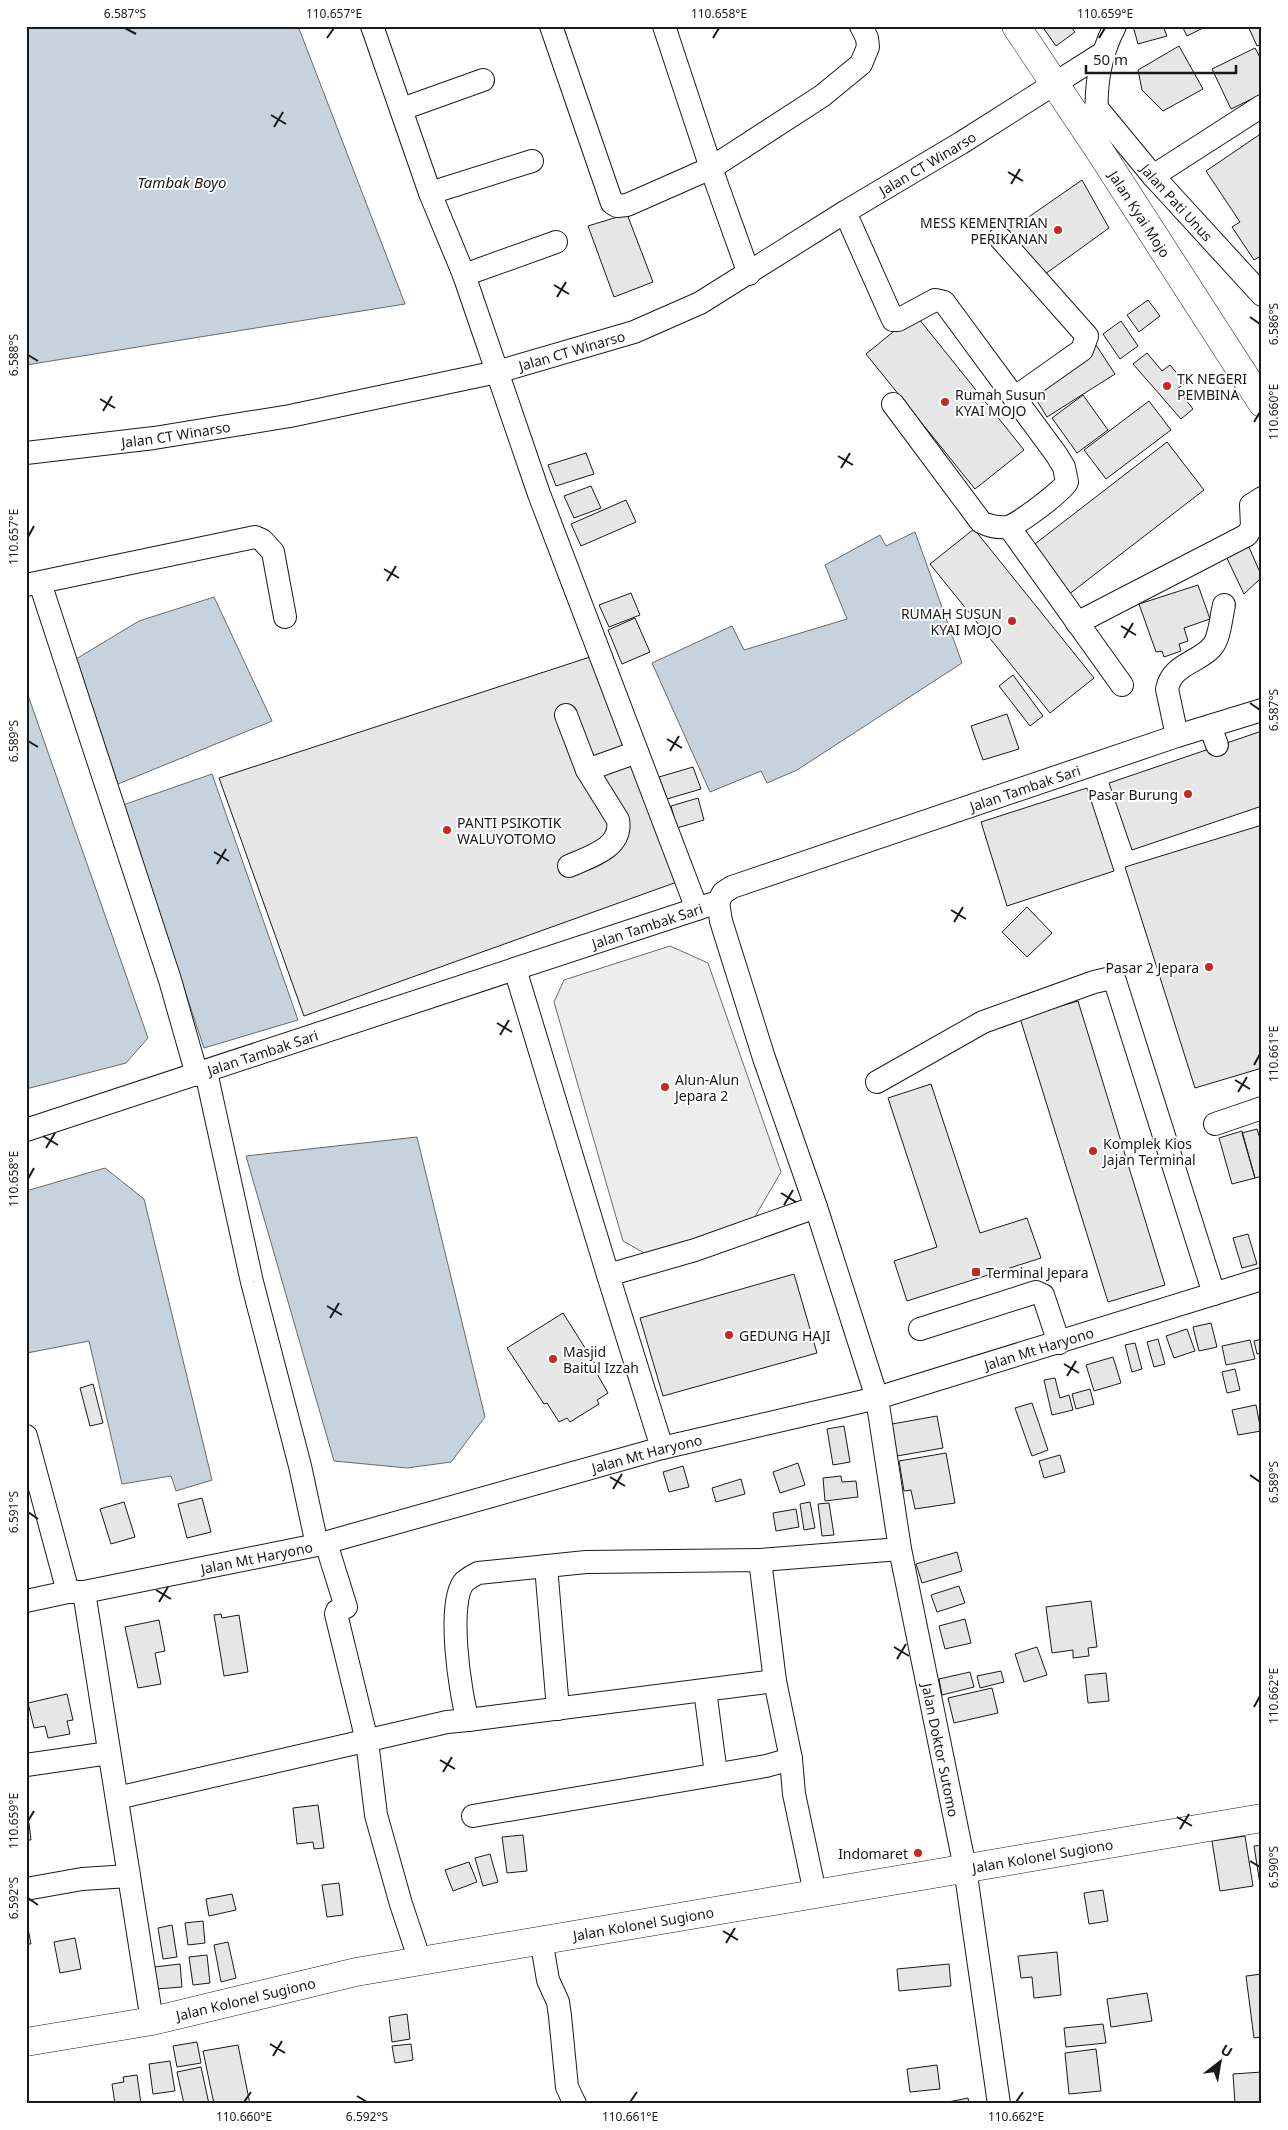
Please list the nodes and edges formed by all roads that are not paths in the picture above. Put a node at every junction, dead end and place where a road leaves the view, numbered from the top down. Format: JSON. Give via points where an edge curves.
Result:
{"nodes":[{"id":1,"x":551,"y":26,"type":"edge"},
{"id":2,"x":664,"y":26,"type":"edge"},
{"id":3,"x":861,"y":26,"type":"edge"},
{"id":4,"x":1016,"y":26,"type":"edge"},
{"id":5,"x":1115,"y":26,"type":"edge"},
{"id":6,"x":375,"y":27,"type":"edge"},
{"id":7,"x":1103,"y":53,"type":"junction"},
{"id":8,"x":483,"y":80,"type":"dead end"},
{"id":9,"x":1055,"y":82,"type":"junction"},
{"id":10,"x":1262,"y":106,"type":"edge"},
{"id":11,"x":1096,"y":107,"type":"junction"},
{"id":12,"x":402,"y":109,"type":"junction"},
{"id":13,"x":1100,"y":150,"type":"junction"},
{"id":14,"x":532,"y":161,"type":"dead end"},
{"id":15,"x":711,"y":168,"type":"junction"},
{"id":16,"x":1153,"y":176,"type":"junction"},
{"id":17,"x":430,"y":193,"type":"junction"},
{"id":18,"x":845,"y":212,"type":"junction"},
{"id":19,"x":1000,"y":238,"type":"dead end"},
{"id":20,"x":556,"y":242,"type":"dead end"},
{"id":21,"x":749,"y":274,"type":"junction"},
{"id":22,"x":464,"y":275,"type":"junction"},
{"id":23,"x":1262,"y":295,"type":"edge"},
{"id":24,"x":497,"y":372,"type":"junction"},
{"id":25,"x":1014,"y":398,"type":"junction"},
{"id":26,"x":1262,"y":403,"type":"edge"},
{"id":27,"x":893,"y":404,"type":"dead end"},
{"id":28,"x":26,"y":453,"type":"edge"},
{"id":29,"x":1262,"y":498,"type":"edge"},
{"id":30,"x":1009,"y":527,"type":"junction"},
{"id":31,"x":33,"y":584,"type":"edge"},
{"id":32,"x":1224,"y":605,"type":"dead end"},
{"id":33,"x":285,"y":617,"type":"dead end"},
{"id":34,"x":1077,"y":623,"type":"junction"},
{"id":35,"x":1122,"y":685,"type":"dead end"},
{"id":36,"x":1262,"y":710,"type":"edge"},
{"id":37,"x":566,"y":716,"type":"dead end"},
{"id":38,"x":1177,"y":736,"type":"junction"},
{"id":39,"x":637,"y":752,"type":"junction"},
{"id":40,"x":587,"y":770,"type":"junction"},
{"id":41,"x":569,"y":866,"type":"dead end"},
{"id":42,"x":708,"y":905,"type":"junction"},
{"id":43,"x":515,"y":969,"type":"junction"},
{"id":44,"x":201,"y":1074,"type":"junction"},
{"id":45,"x":877,"y":1082,"type":"dead end"},
{"id":46,"x":1262,"y":1108,"type":"edge"},
{"id":47,"x":1215,"y":1124,"type":"dead end"},
{"id":48,"x":26,"y":1130,"type":"edge"},
{"id":49,"x":816,"y":1207,"type":"junction"},
{"id":50,"x":608,"y":1275,"type":"junction"},
{"id":51,"x":1262,"y":1279,"type":"edge"},
{"id":52,"x":1214,"y":1294,"type":"junction"},
{"id":53,"x":920,"y":1329,"type":"dead end"},
{"id":54,"x":1059,"y":1343,"type":"junction"},
{"id":55,"x":877,"y":1398,"type":"junction"},
{"id":56,"x":26,"y":1436,"type":"edge"},
{"id":57,"x":662,"y":1448,"type":"junction"},
{"id":58,"x":322,"y":1544,"type":"junction"},
{"id":59,"x":900,"y":1549,"type":"junction"},
{"id":60,"x":760,"y":1560,"type":"junction"},
{"id":61,"x":546,"y":1566,"type":"junction"},
{"id":62,"x":76,"y":1592,"type":"junction"},
{"id":63,"x":26,"y":1601,"type":"edge"},
{"id":64,"x":774,"y":1681,"type":"junction"},
{"id":65,"x":705,"y":1690,"type":"junction"},
{"id":66,"x":558,"y":1709,"type":"junction"},
{"id":67,"x":468,"y":1720,"type":"junction"},
{"id":68,"x":367,"y":1741,"type":"junction"},
{"id":69,"x":109,"y":1753,"type":"junction"},
{"id":70,"x":791,"y":1759,"type":"junction"},
{"id":71,"x":26,"y":1766,"type":"edge"},
{"id":72,"x":716,"y":1774,"type":"junction"},
{"id":73,"x":117,"y":1798,"type":"junction"},
{"id":74,"x":473,"y":1816,"type":"dead end"},
{"id":75,"x":1262,"y":1818,"type":"edge"},
{"id":76,"x":965,"y":1868,"type":"junction"},
{"id":77,"x":129,"y":1876,"type":"junction"},
{"id":78,"x":26,"y":1889,"type":"edge"},
{"id":79,"x":815,"y":1893,"type":"junction"},
{"id":80,"x":541,"y":1939,"type":"junction"},
{"id":81,"x":420,"y":1961,"type":"junction"},
{"id":82,"x":152,"y":2021,"type":"junction"},
{"id":83,"x":26,"y":2042,"type":"edge"},
{"id":84,"x":575,"y":2104,"type":"edge"},
{"id":85,"x":999,"y":2104,"type":"edge"}],
"edges":[{"from":1,"to":15,"type":"street","via":[[612,203],[627,205]]},
{"from":2,"to":15,"type":"street"},
{"from":3,"to":15,"type":"street","via":[[868,46],[861,64],[822,96]]},
{"from":4,"to":9,"type":"main road","name":"Jalan Kyai Mojo"},
{"from":5,"to":7,"type":"street"},
{"from":6,"to":12,"type":"street","name":"Jalan Doktor Sutomo"},
{"from":7,"to":9,"type":"street","name":"Jalan CT Winarso"},
{"from":7,"to":11,"type":"street"},
{"from":8,"to":12,"type":"street"},
{"from":9,"to":13,"type":"main road","name":"Jalan Kyai Mojo"},
{"from":9,"to":18,"type":"street","name":"Jalan CT Winarso"},
{"from":10,"to":16,"type":"street"},
{"from":11,"to":13,"type":"street"},
{"from":11,"to":16,"type":"street","name":"Jalan Pati Unus"},
{"from":12,"to":17,"type":"street","name":"Jalan Doktor Sutomo"},
{"from":13,"to":26,"type":"main road","name":"Jalan Kyai Mojo"},
{"from":14,"to":17,"type":"street"},
{"from":15,"to":21,"type":"street"},
{"from":16,"to":23,"type":"street","name":"Jalan Pati Unus"},
{"from":17,"to":22,"type":"street","name":"Jalan Doktor Sutomo"},
{"from":18,"to":21,"type":"street","name":"Jalan CT Winarso"},
{"from":18,"to":25,"type":"street","via":[[893,320],[935,300],[944,302]]},
{"from":19,"to":25,"type":"street","via":[[1087,336],[1082,350]]},
{"from":20,"to":22,"type":"street"},
{"from":21,"to":24,"type":"street","name":"Jalan CT Winarso","via":[[700,303],[634,332]]},
{"from":22,"to":24,"type":"street","name":"Jalan Doktor Sutomo"},
{"from":24,"to":28,"type":"street","name":"Jalan CT Winarso","via":[[290,416],[154,438]]},
{"from":24,"to":39,"type":"street","name":"Jalan Doktor Sutomo","via":[[539,494]]},
{"from":25,"to":30,"type":"street","via":[[1064,467],[1067,482],[1060,492]]},
{"from":27,"to":30,"type":"street","via":[[973,515],[990,526]]},
{"from":29,"to":34,"type":"street","via":[[1251,505],[1252,527],[1247,535]]},
{"from":30,"to":34,"type":"street"},
{"from":31,"to":33,"type":"street","via":[[254,537],[262,540],[273,552]]},
{"from":31,"to":44,"type":"street"},
{"from":32,"to":38,"type":"street","via":[[1216,642],[1211,649],[1181,668],[1168,682]]},
{"from":34,"to":35,"type":"street"},
{"from":36,"to":38,"type":"street","name":"Jalan Tambak Sari","via":[[1214,735]]},
{"from":37,"to":40,"type":"street"},
{"from":38,"to":42,"type":"street","name":"Jalan Tambak Sari","via":[[732,887]]},
{"from":39,"to":40,"type":"street"},
{"from":39,"to":42,"type":"street","name":"Jalan Doktor Sutomo"},
{"from":40,"to":41,"type":"street","via":[[618,820],[619,827],[614,842],[604,850]]},
{"from":42,"to":43,"type":"street","name":"Jalan Tambak Sari"},
{"from":42,"to":49,"type":"street","name":"Jalan Doktor Sutomo","via":[[721,921]]},
{"from":43,"to":44,"type":"street","name":"Jalan Tambak Sari"},
{"from":43,"to":50,"type":"street"},
{"from":44,"to":48,"type":"street","name":"Jalan Tambak Sari"},
{"from":44,"to":58,"type":"street","via":[[249,1273]]},
{"from":45,"to":52,"type":"street","via":[[983,1022],[1094,982],[1116,981]]},
{"from":46,"to":47,"type":"street"},
{"from":49,"to":50,"type":"street","via":[[695,1250]]},
{"from":49,"to":55,"type":"street","name":"Jalan Doktor Sutomo"},
{"from":50,"to":57,"type":"street"},
{"from":51,"to":52,"type":"street","name":"Jalan Mt Haryono"},
{"from":52,"to":54,"type":"street","name":"Jalan Mt Haryono"},
{"from":53,"to":54,"type":"street","via":[[1036,1292],[1043,1295]]},
{"from":54,"to":55,"type":"street","name":"Jalan Mt Haryono"},
{"from":55,"to":57,"type":"street","name":"Jalan Mt Haryono"},
{"from":55,"to":59,"type":"street","name":"Jalan Doktor Sutomo"},
{"from":56,"to":62,"type":"street"},
{"from":57,"to":58,"type":"street","name":"Jalan Mt Haryono"},
{"from":58,"to":62,"type":"street","name":"Jalan Mt Haryono"},
{"from":58,"to":68,"type":"street","via":[[346,1607],[337,1610],[336,1614]]},
{"from":59,"to":60,"type":"street"},
{"from":59,"to":76,"type":"street","name":"Jalan Doktor Sutomo"},
{"from":60,"to":61,"type":"street","via":[[586,1562]]},
{"from":60,"to":64,"type":"street"},
{"from":61,"to":66,"type":"street"},
{"from":61,"to":67,"type":"street","via":[[478,1573],[464,1582],[454,1619],[462,1702]]},
{"from":62,"to":63,"type":"street","name":"Jalan Mt Haryono"},
{"from":62,"to":69,"type":"street"},
{"from":64,"to":65,"type":"street"},
{"from":64,"to":70,"type":"street"},
{"from":65,"to":66,"type":"street"},
{"from":65,"to":72,"type":"street"},
{"from":66,"to":67,"type":"street"},
{"from":67,"to":68,"type":"street"},
{"from":68,"to":73,"type":"street"},
{"from":68,"to":81,"type":"street","via":[[376,1815]]},
{"from":69,"to":71,"type":"street"},
{"from":69,"to":73,"type":"street"},
{"from":70,"to":72,"type":"street"},
{"from":70,"to":79,"type":"street","via":[[794,1794]]},
{"from":72,"to":74,"type":"street"},
{"from":73,"to":77,"type":"street"},
{"from":75,"to":76,"type":"main road","name":"Jalan Kolonel Sugiono"},
{"from":76,"to":79,"type":"main road","name":"Jalan Kolonel Sugiono"},
{"from":76,"to":85,"type":"street","name":"Jalan Doktor Sutomo"},
{"from":77,"to":78,"type":"street"},
{"from":77,"to":82,"type":"street"},
{"from":79,"to":80,"type":"main road","name":"Jalan Kolonel Sugiono"},
{"from":80,"to":81,"type":"main road","name":"Jalan Kolonel Sugiono"},
{"from":80,"to":84,"type":"street","via":[[548,1980],[558,2002],[567,2087]]},
{"from":81,"to":82,"type":"main road","name":"Jalan Kolonel Sugiono","via":[[356,1972]]},
{"from":82,"to":83,"type":"main road","name":"Jalan Kolonel Sugiono"}]}
